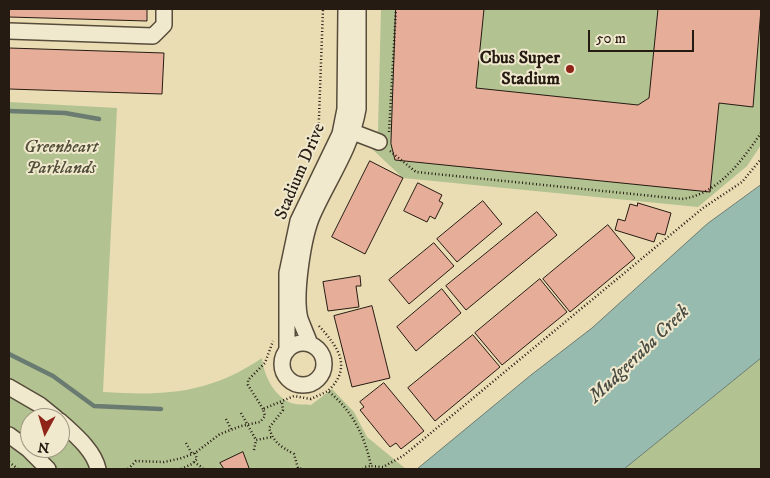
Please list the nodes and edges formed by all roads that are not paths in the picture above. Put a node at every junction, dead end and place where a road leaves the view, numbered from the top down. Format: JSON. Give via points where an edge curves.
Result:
{"nodes":[{"id":1,"x":164,"y":9,"type":"edge"},
{"id":2,"x":346,"y":9,"type":"edge"},
{"id":3,"x":358,"y":9,"type":"edge"},
{"id":4,"x":9,"y":31,"type":"edge"},
{"id":5,"x":347,"y":129,"type":"junction"},
{"id":6,"x":384,"y":145,"type":"road end"},
{"id":7,"x":310,"y":344,"type":"junction"},
{"id":8,"x":287,"y":351,"type":"junction"},
{"id":9,"x":9,"y":387,"type":"edge"},
{"id":10,"x":43,"y":408,"type":"edge"},
{"id":11,"x":70,"y":431,"type":"edge"},
{"id":12,"x":9,"y":435,"type":"edge"},
{"id":13,"x":48,"y":469,"type":"edge"},
{"id":14,"x":98,"y":469,"type":"edge"}],
"edges":[{"from":1,"to":4,"type":"street","via":[[164,25],[153,36]]},
{"from":2,"to":5,"type":"street","name":"Stadium Drive"},
{"from":3,"to":5,"type":"street","name":"Stadium Drive","via":[[358,109]]},
{"from":5,"to":6,"type":"street"},
{"from":5,"to":7,"type":"street","name":"Stadium Drive","via":[[344,156],[313,214],[302,261],[298,308]]},
{"from":5,"to":8,"type":"street","name":"Stadium Drive","via":[[298,221],[287,273]]},
{"from":7,"to":8,"type":"street","via":[[298,344]]},
{"from":7,"to":8,"type":"street","via":[[321,352],[324,365],[320,377],[308,384],[295,383],[286,375],[282,363]]},
{"from":9,"to":10,"type":"street"},
{"from":11,"to":14,"type":"street","via":[[85,445]]},
{"from":12,"to":13,"type":"street"}]}
